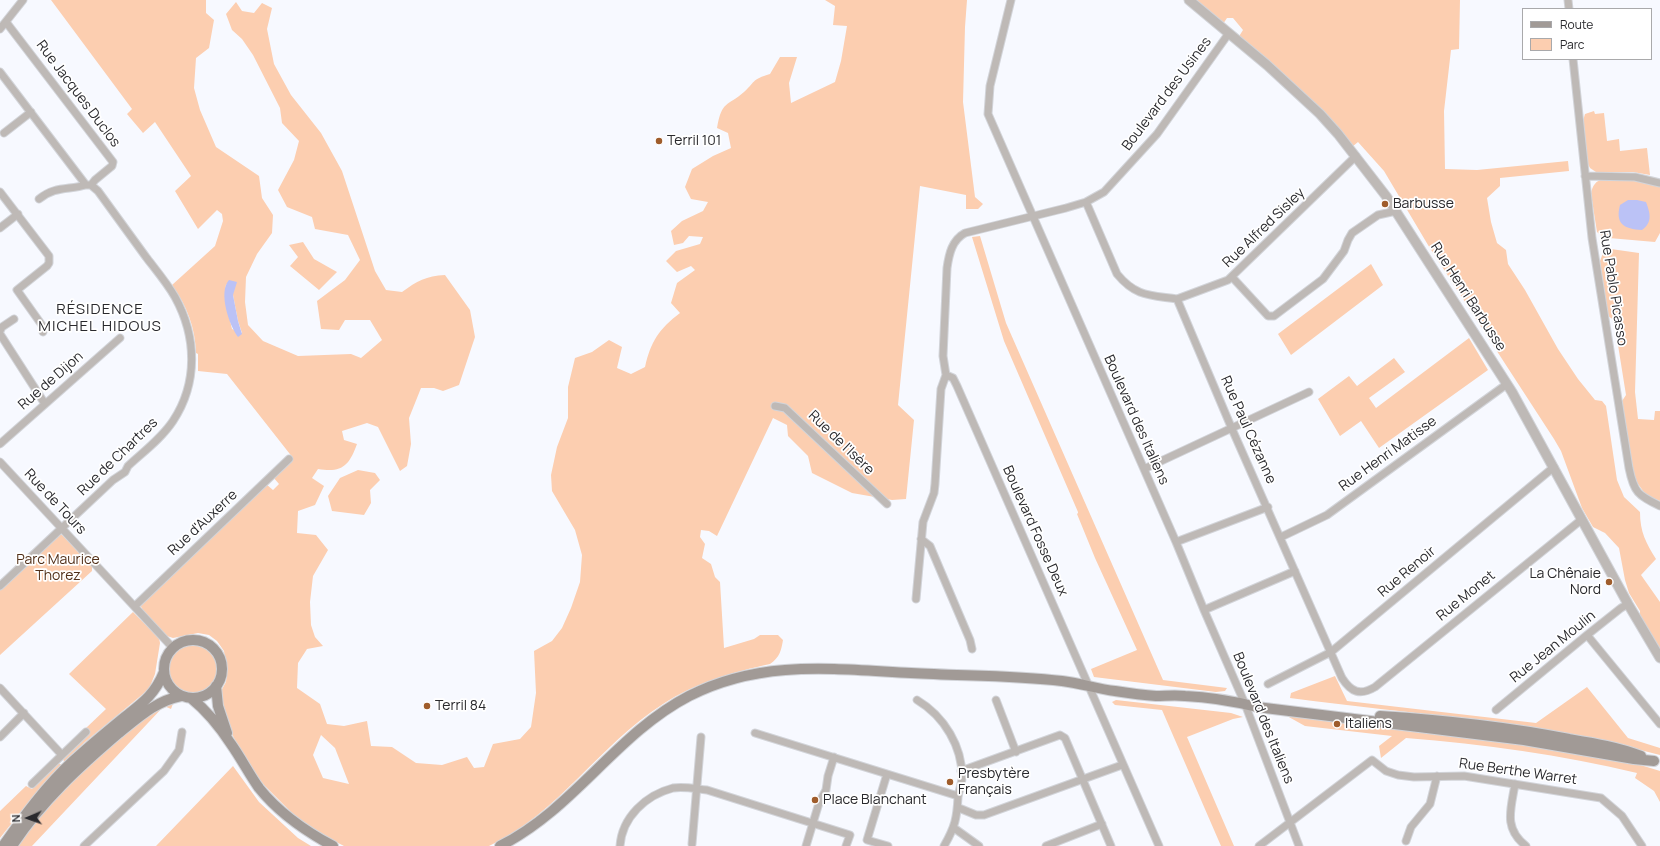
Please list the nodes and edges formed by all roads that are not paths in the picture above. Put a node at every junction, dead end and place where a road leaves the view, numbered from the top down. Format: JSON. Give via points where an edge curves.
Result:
{"nodes":[{"id":1,"x":23,"y":0,"type":"edge"},
{"id":2,"x":1011,"y":0,"type":"edge"},
{"id":3,"x":1189,"y":0,"type":"edge"},
{"id":4,"x":6,"y":22,"type":"junction"},
{"id":5,"x":0,"y":29,"type":"edge"},
{"id":6,"x":1229,"y":33,"type":"junction"},
{"id":7,"x":1573,"y":60,"type":"edge"},
{"id":8,"x":0,"y":72,"type":"edge"},
{"id":9,"x":31,"y":112,"type":"junction"},
{"id":10,"x":4,"y":133,"type":"dead end"},
{"id":11,"x":1356,"y":156,"type":"junction"},
{"id":12,"x":1585,"y":176,"type":"junction"},
{"id":13,"x":1660,"y":183,"type":"edge"},
{"id":14,"x":89,"y":185,"type":"junction"},
{"id":15,"x":0,"y":192,"type":"edge"},
{"id":16,"x":39,"y":199,"type":"dead end"},
{"id":17,"x":1086,"y":202,"type":"junction"},
{"id":18,"x":1396,"y":211,"type":"junction"},
{"id":19,"x":18,"y":214,"type":"junction"},
{"id":20,"x":1032,"y":216,"type":"junction"},
{"id":21,"x":0,"y":228,"type":"edge"},
{"id":22,"x":1232,"y":277,"type":"junction"},
{"id":23,"x":1177,"y":299,"type":"junction"},
{"id":24,"x":14,"y":319,"type":"dead end"},
{"id":25,"x":0,"y":331,"type":"edge"},
{"id":26,"x":43,"y":332,"type":"dead end"},
{"id":27,"x":0,"y":334,"type":"edge"},
{"id":28,"x":120,"y":338,"type":"dead end"},
{"id":29,"x":946,"y":375,"type":"junction"},
{"id":30,"x":1507,"y":384,"type":"junction"},
{"id":31,"x":1309,"y":392,"type":"dead end"},
{"id":32,"x":45,"y":404,"type":"junction"},
{"id":33,"x":775,"y":406,"type":"dead end"},
{"id":34,"x":1232,"y":429,"type":"junction"},
{"id":35,"x":0,"y":444,"type":"edge"},
{"id":36,"x":290,"y":459,"type":"dead end"},
{"id":37,"x":0,"y":462,"type":"edge"},
{"id":38,"x":1554,"y":467,"type":"junction"},
{"id":39,"x":1144,"y":469,"type":"junction"},
{"id":40,"x":887,"y":504,"type":"dead end"},
{"id":41,"x":1660,"y":506,"type":"edge"},
{"id":42,"x":1268,"y":507,"type":"junction"},
{"id":43,"x":1581,"y":520,"type":"junction"},
{"id":44,"x":61,"y":528,"type":"junction"},
{"id":45,"x":1281,"y":537,"type":"junction"},
{"id":46,"x":921,"y":539,"type":"junction"},
{"id":47,"x":1176,"y":542,"type":"junction"},
{"id":48,"x":1296,"y":571,"type":"junction"},
{"id":49,"x":0,"y":586,"type":"edge"},
{"id":50,"x":916,"y":599,"type":"dead end"},
{"id":51,"x":1628,"y":604,"type":"junction"},
{"id":52,"x":135,"y":606,"type":"junction"},
{"id":53,"x":1204,"y":610,"type":"junction"},
{"id":54,"x":1587,"y":635,"type":"junction"},
{"id":55,"x":173,"y":648,"type":"junction"},
{"id":56,"x":972,"y":649,"type":"dead end"},
{"id":57,"x":1331,"y":652,"type":"junction"},
{"id":58,"x":1660,"y":658,"type":"edge"},
{"id":59,"x":164,"y":672,"type":"junction"},
{"id":60,"x":1268,"y":684,"type":"dead end"},
{"id":61,"x":216,"y":686,"type":"junction"},
{"id":62,"x":1089,"y":687,"type":"junction"},
{"id":63,"x":0,"y":688,"type":"edge"},
{"id":64,"x":1367,"y":692,"type":"joint"},
{"id":65,"x":186,"y":697,"type":"junction"},
{"id":66,"x":917,"y":700,"type":"dead end"},
{"id":67,"x":996,"y":700,"type":"dead end"},
{"id":68,"x":1245,"y":704,"type":"junction"},
{"id":69,"x":1496,"y":710,"type":"dead end"},
{"id":70,"x":24,"y":713,"type":"junction"},
{"id":71,"x":1660,"y":724,"type":"edge"},
{"id":72,"x":86,"y":732,"type":"dead end"},
{"id":73,"x":182,"y":732,"type":"dead end"},
{"id":74,"x":755,"y":733,"type":"dead end"},
{"id":75,"x":0,"y":737,"type":"edge"},
{"id":76,"x":701,"y":737,"type":"dead end"},
{"id":77,"x":232,"y":744,"type":"junction"},
{"id":78,"x":1016,"y":752,"type":"junction"},
{"id":79,"x":62,"y":755,"type":"junction"},
{"id":80,"x":834,"y":757,"type":"junction"},
{"id":81,"x":1657,"y":761,"type":"edge"},
{"id":82,"x":1122,"y":764,"type":"junction"},
{"id":83,"x":961,"y":772,"type":"junction"},
{"id":84,"x":887,"y":774,"type":"junction"},
{"id":85,"x":1437,"y":776,"type":"junction"},
{"id":86,"x":1083,"y":779,"type":"junction"},
{"id":87,"x":32,"y":784,"type":"dead end"},
{"id":88,"x":1515,"y":784,"type":"junction"},
{"id":89,"x":697,"y":789,"type":"junction"},
{"id":90,"x":958,"y":796,"type":"junction"},
{"id":91,"x":959,"y":808,"type":"junction"},
{"id":92,"x":813,"y":823,"type":"junction"},
{"id":93,"x":1291,"y":823,"type":"junction"},
{"id":94,"x":1102,"y":824,"type":"junction"},
{"id":95,"x":954,"y":828,"type":"junction"},
{"id":96,"x":1406,"y":841,"type":"dead end"},
{"id":97,"x":692,"y":844,"type":"dead end"},
{"id":98,"x":2,"y":846,"type":"edge"},
{"id":99,"x":12,"y":846,"type":"edge"},
{"id":100,"x":84,"y":846,"type":"edge"},
{"id":101,"x":333,"y":846,"type":"edge"},
{"id":102,"x":501,"y":846,"type":"edge"},
{"id":103,"x":620,"y":846,"type":"edge"},
{"id":104,"x":806,"y":846,"type":"edge"},
{"id":105,"x":846,"y":846,"type":"edge"},
{"id":106,"x":888,"y":846,"type":"edge"},
{"id":107,"x":944,"y":846,"type":"edge"},
{"id":108,"x":979,"y":846,"type":"edge"},
{"id":109,"x":1046,"y":846,"type":"edge"},
{"id":110,"x":1111,"y":846,"type":"edge"},
{"id":111,"x":1159,"y":846,"type":"edge"},
{"id":112,"x":1259,"y":846,"type":"edge"},
{"id":113,"x":1299,"y":846,"type":"edge"},
{"id":114,"x":1526,"y":846,"type":"edge"},
{"id":115,"x":1642,"y":846,"type":"edge"}],
"edges":[{"from":1,"to":4,"type":"street"},
{"from":2,"to":20,"type":"street","name":"Boulevard des Italiens","via":[[990,86],[988,114]]},
{"from":3,"to":6,"type":"street","name":"Rue Henri Barbusse"},
{"from":4,"to":5,"type":"street"},
{"from":4,"to":14,"type":"street","name":"Rue Jacques Duclos","via":[[113,162],[112,166]]},
{"from":6,"to":11,"type":"street","name":"Rue Henri Barbusse","via":[[1320,114]]},
{"from":6,"to":17,"type":"street","name":"Boulevard des Usines","via":[[1157,134],[1104,192]]},
{"from":7,"to":12,"type":"street","name":"Rue Pablo Picasso"},
{"from":8,"to":9,"type":"street"},
{"from":9,"to":10,"type":"street"},
{"from":9,"to":14,"type":"street"},
{"from":11,"to":18,"type":"street","name":"Rue Henri Barbusse"},
{"from":11,"to":22,"type":"street","name":"Rue Alfred Sisley"},
{"from":12,"to":13,"type":"street","via":[[1635,177]]},
{"from":12,"to":41,"type":"street","name":"Rue Pablo Picasso","via":[[1601,297],[1631,480],[1636,491]]},
{"from":14,"to":16,"type":"street","via":[[50,191]]},
{"from":14,"to":44,"type":"street","name":"Rue de Chartres","via":[[98,191],[174,295],[186,320],[192,351],[191,376],[184,401],[172,423],[125,472]]},
{"from":15,"to":19,"type":"street"},
{"from":17,"to":20,"type":"street","name":"Boulevard des Usines"},
{"from":17,"to":23,"type":"street","via":[[1117,274],[1124,283],[1132,290],[1144,294]]},
{"from":18,"to":22,"type":"street","via":[[1378,215],[1352,233],[1344,251],[1323,279],[1274,316],[1268,316]]},
{"from":18,"to":30,"type":"street","name":"Rue Henri Barbusse"},
{"from":19,"to":21,"type":"street"},
{"from":19,"to":26,"type":"street","via":[[49,256],[47,266],[17,290],[44,328]]},
{"from":20,"to":29,"type":"street","name":"Boulevard des Usines","via":[[965,233],[953,245],[948,261],[943,356]]},
{"from":20,"to":39,"type":"street","name":"Boulevard des Italiens"},
{"from":22,"to":23,"type":"street","name":"Rue Alfred Sisley"},
{"from":23,"to":34,"type":"street","name":"Rue Paul Cézanne"},
{"from":24,"to":25,"type":"street"},
{"from":27,"to":32,"type":"street"},
{"from":28,"to":32,"type":"street","name":"Rue de Dijon"},
{"from":29,"to":46,"type":"street","via":[[941,389],[934,493],[924,519]]},
{"from":29,"to":62,"type":"street","name":"Boulevard Fosse Deux","via":[[953,378],[958,386]]},
{"from":30,"to":38,"type":"street","name":"Rue Henri Barbusse"},
{"from":30,"to":45,"type":"street","name":"Rue Henri Matisse","via":[[1327,515]]},
{"from":31,"to":34,"type":"street"},
{"from":32,"to":35,"type":"street","name":"Rue de Dijon"},
{"from":33,"to":40,"type":"street","name":"Rue de l'Isère","via":[[785,408]]},
{"from":34,"to":39,"type":"street"},
{"from":34,"to":42,"type":"street","name":"Rue Paul Cézanne"},
{"from":36,"to":52,"type":"street","name":"Rue d'Auxerre"},
{"from":37,"to":44,"type":"street","name":"Rue de Tours"},
{"from":38,"to":43,"type":"street","name":"Rue Henri Barbusse"},
{"from":38,"to":57,"type":"street","name":"Rue Renoir"},
{"from":39,"to":47,"type":"street","name":"Boulevard des Italiens"},
{"from":42,"to":45,"type":"street","name":"Rue Paul Cézanne"},
{"from":42,"to":47,"type":"street"},
{"from":43,"to":51,"type":"street","name":"Rue Henri Barbusse"},
{"from":43,"to":64,"type":"street","name":"Rue Monet"},
{"from":44,"to":49,"type":"street","name":"Rue de Chartres"},
{"from":44,"to":52,"type":"street","name":"Rue de Tours"},
{"from":45,"to":48,"type":"street","name":"Rue Paul Cézanne"},
{"from":46,"to":50,"type":"street"},
{"from":46,"to":56,"type":"street","via":[[930,546]]},
{"from":47,"to":53,"type":"street","name":"Boulevard des Italiens"},
{"from":48,"to":53,"type":"street"},
{"from":48,"to":57,"type":"street","name":"Rue Paul Cézanne"},
{"from":51,"to":54,"type":"street","name":"Rue Jean Moulin"},
{"from":51,"to":58,"type":"street","name":"Rue Henri Barbusse"},
{"from":52,"to":55,"type":"street","name":"Rue de Tours"},
{"from":53,"to":68,"type":"street","name":"Boulevard des Italiens"},
{"from":54,"to":69,"type":"street","name":"Rue Jean Moulin"},
{"from":54,"to":71,"type":"street"},
{"from":55,"to":59,"type":"main road","via":[[166,659]]},
{"from":55,"to":61,"type":"main road","via":[[189,640],[202,641],[212,647],[222,663],[221,675]]},
{"from":57,"to":60,"type":"street","name":"Rue Renoir"},
{"from":57,"to":64,"type":"street","name":"Rue Paul Cézanne","via":[[1347,686],[1355,691]]},
{"from":59,"to":65,"type":"main road","via":[[172,689]]},
{"from":59,"to":98,"type":"main road","via":[[147,700],[72,762],[30,809]]},
{"from":61,"to":65,"type":"main road","via":[[205,695]]},
{"from":61,"to":77,"type":"main road","via":[[218,706]]},
{"from":62,"to":68,"type":"main road","via":[[1157,696],[1182,695]]},
{"from":62,"to":82,"type":"street","name":"Boulevard Fosse Deux"},
{"from":62,"to":102,"type":"main road","via":[[1064,681],[826,668],[750,674],[698,692],[646,724],[548,816]]},
{"from":63,"to":70,"type":"street"},
{"from":65,"to":77,"type":"main road","via":[[207,712]]},
{"from":65,"to":99,"type":"main road","via":[[172,698],[155,705],[82,765],[39,810]]},
{"from":66,"to":83,"type":"street","via":[[929,707],[950,734],[957,749]]},
{"from":67,"to":78,"type":"street"},
{"from":68,"to":81,"type":"main road","via":[[1260,708],[1524,740]]},
{"from":68,"to":93,"type":"street","name":"Boulevard des Italiens"},
{"from":70,"to":75,"type":"street"},
{"from":70,"to":79,"type":"street"},
{"from":72,"to":79,"type":"street"},
{"from":73,"to":100,"type":"street","via":[[179,750],[164,771]]},
{"from":74,"to":80,"type":"street"},
{"from":76,"to":89,"type":"street"},
{"from":77,"to":101,"type":"main road","via":[[249,774],[272,802],[302,828]]},
{"from":78,"to":83,"type":"street"},
{"from":78,"to":86,"type":"street","via":[[1060,735],[1065,738]]},
{"from":79,"to":87,"type":"street"},
{"from":80,"to":84,"type":"street"},
{"from":80,"to":92,"type":"street","via":[[826,790]]},
{"from":82,"to":86,"type":"street"},
{"from":82,"to":111,"type":"street","name":"Boulevard Fosse Deux"},
{"from":83,"to":90,"type":"street"},
{"from":84,"to":90,"type":"street"},
{"from":84,"to":106,"type":"street","via":[[867,840]]},
{"from":85,"to":88,"type":"street","name":"Rue Berthe Warret","via":[[1464,776]]},
{"from":85,"to":93,"type":"street","name":"Rue Berthe Warret","via":[[1398,775],[1386,771],[1372,760]]},
{"from":85,"to":96,"type":"street","via":[[1430,804],[1411,827]]},
{"from":86,"to":91,"type":"street","via":[[984,815],[976,815]]},
{"from":86,"to":94,"type":"street"},
{"from":88,"to":114,"type":"street","via":[[1511,828],[1517,839]]},
{"from":88,"to":115,"type":"street","name":"Rue Berthe Warret","via":[[1601,798],[1622,816]]},
{"from":89,"to":92,"type":"street"},
{"from":89,"to":97,"type":"street"},
{"from":89,"to":103,"type":"street","via":[[674,788],[655,795],[640,805],[632,813],[622,832]]},
{"from":90,"to":91,"type":"street"},
{"from":91,"to":95,"type":"street"},
{"from":92,"to":104,"type":"street"},
{"from":92,"to":105,"type":"street","via":[[850,835]]},
{"from":93,"to":112,"type":"street"},
{"from":93,"to":113,"type":"street","name":"Boulevard des Italiens"},
{"from":94,"to":109,"type":"street"},
{"from":94,"to":110,"type":"street"},
{"from":95,"to":107,"type":"street"},
{"from":95,"to":108,"type":"street"}]}
